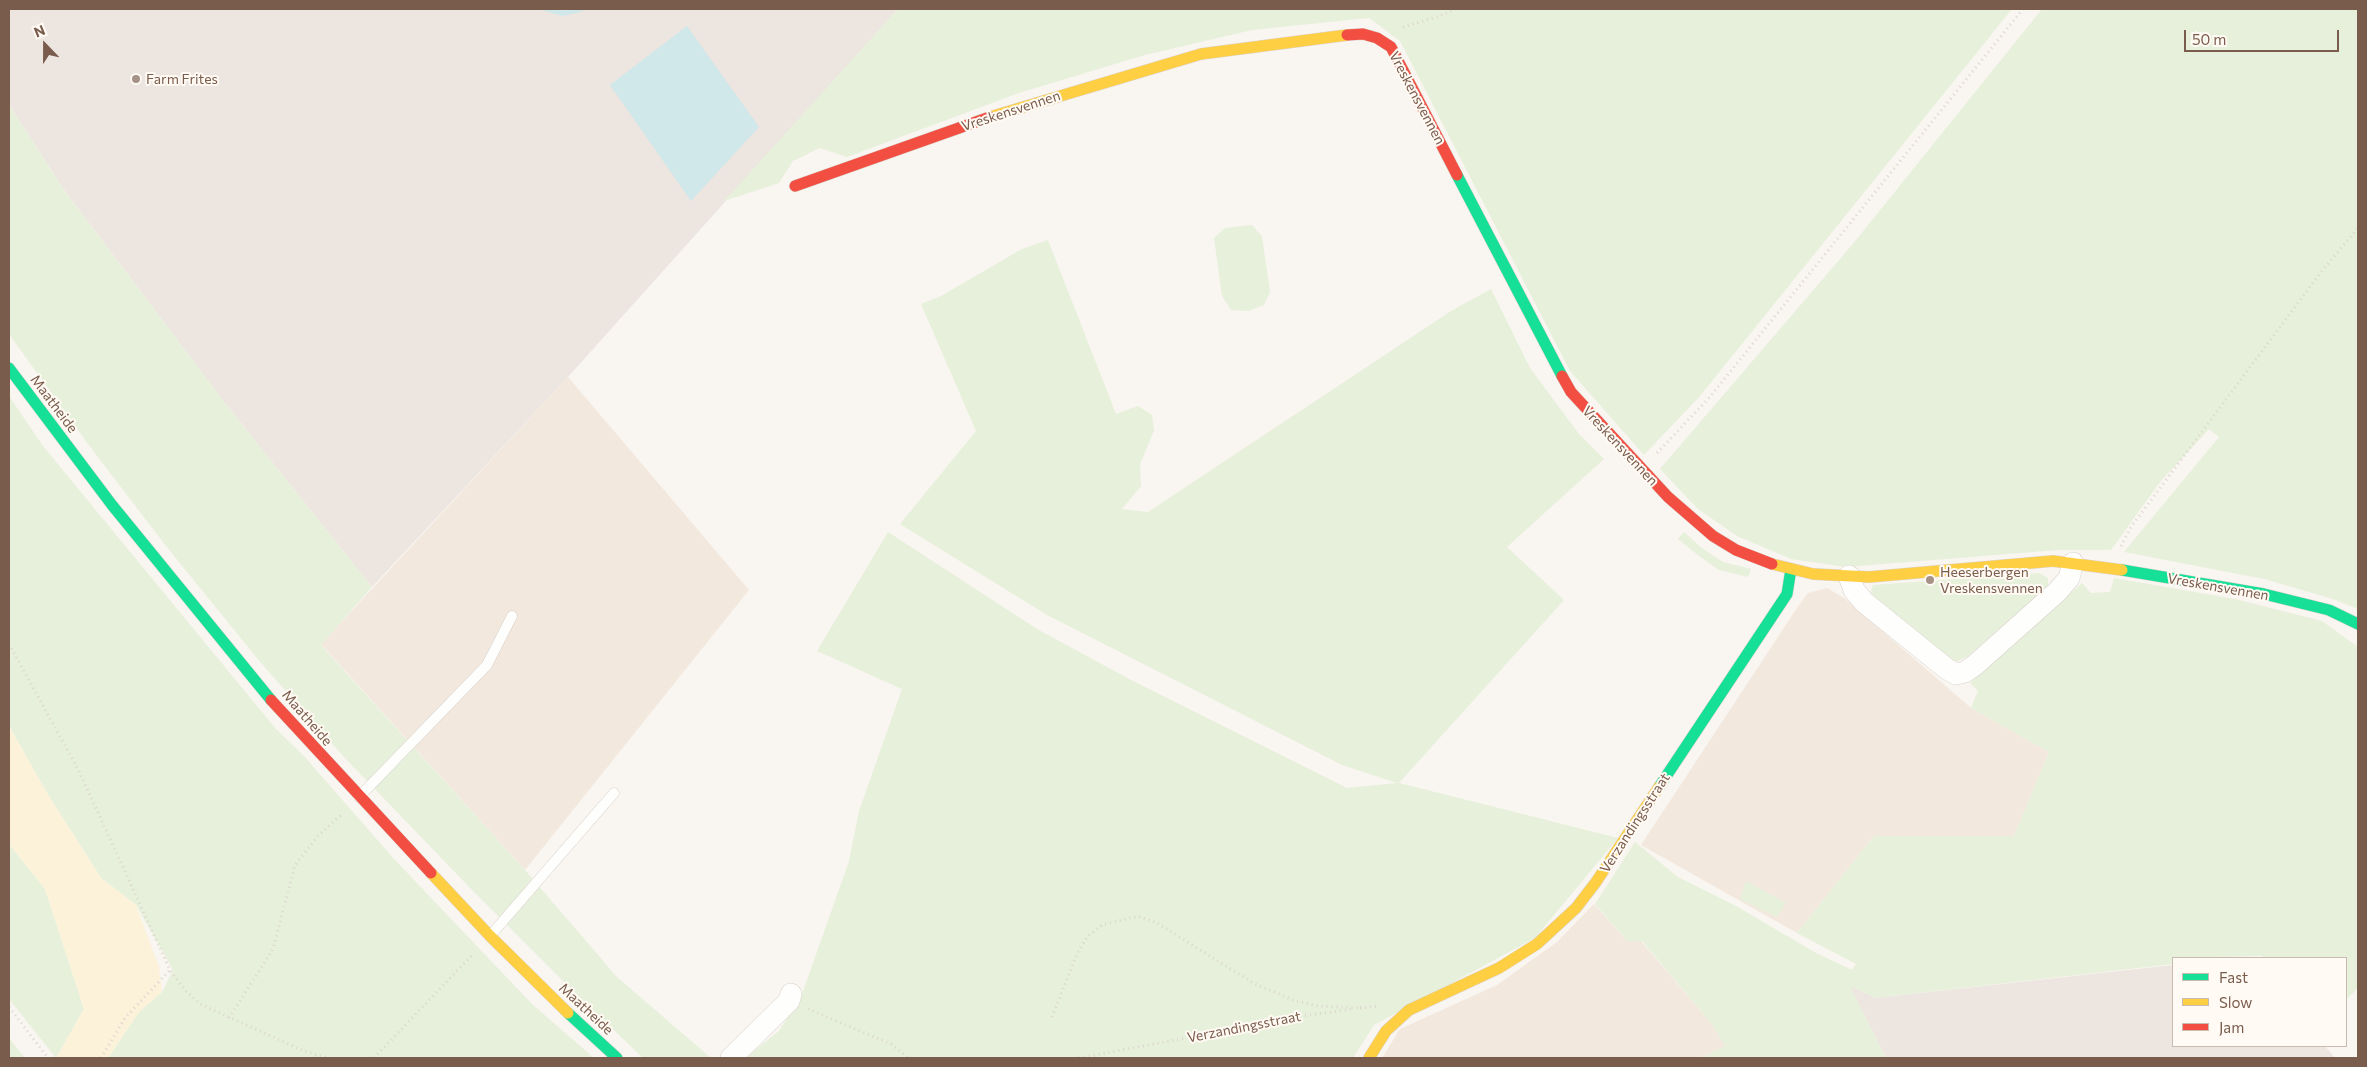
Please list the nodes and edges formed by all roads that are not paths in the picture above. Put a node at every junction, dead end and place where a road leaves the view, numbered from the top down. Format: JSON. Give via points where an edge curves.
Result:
{"nodes":[{"id":1,"x":795,"y":186,"type":"dead end"},
{"id":2,"x":9,"y":368,"type":"edge"},
{"id":3,"x":2074,"y":564,"type":"junction"},
{"id":4,"x":1791,"y":569,"type":"junction"},
{"id":5,"x":1849,"y":576,"type":"junction"},
{"id":6,"x":512,"y":616,"type":"dead end"},
{"id":7,"x":2358,"y":624,"type":"edge"},
{"id":8,"x":614,"y":793,"type":"dead end"},
{"id":9,"x":359,"y":798,"type":"junction"},
{"id":10,"x":490,"y":936,"type":"junction"},
{"id":11,"x":790,"y":998,"type":"road end"},
{"id":12,"x":617,"y":1058,"type":"edge"},
{"id":13,"x":731,"y":1058,"type":"edge"},
{"id":14,"x":1369,"y":1058,"type":"edge"}],
"edges":[{"from":1,"to":4,"type":"street","name":"Vreskensvennen","via":[[963,126],[1159,64],[1202,54],[1343,35],[1363,34],[1377,38],[1391,47],[1571,392],[1642,470],[1713,536],[1759,560]]},
{"from":2,"to":9,"type":"street","name":"Maatheide","via":[[112,505],[257,684]]},
{"from":3,"to":5,"type":"street","name":"Vreskensvennen","via":[[1989,565],[1869,577]]},
{"from":3,"to":5,"type":"street","via":[[2069,578],[2057,592],[1975,665],[1956,674],[1864,602],[1854,590]]},
{"from":3,"to":7,"type":"street","name":"Vreskensvennen","via":[[2264,594],[2329,610]]},
{"from":4,"to":5,"type":"street","name":"Vreskensvennen"},
{"from":4,"to":14,"type":"street","name":"Verzandingsstraat","via":[[1787,594],[1576,908],[1537,944],[1499,968],[1409,1010],[1386,1031]]},
{"from":6,"to":9,"type":"lane","via":[[487,665]]},
{"from":8,"to":10,"type":"lane"},
{"from":9,"to":10,"type":"street","name":"Maatheide"},
{"from":10,"to":12,"type":"street","name":"Maatheide","via":[[560,1007]]},
{"from":11,"to":13,"type":"street"}]}
